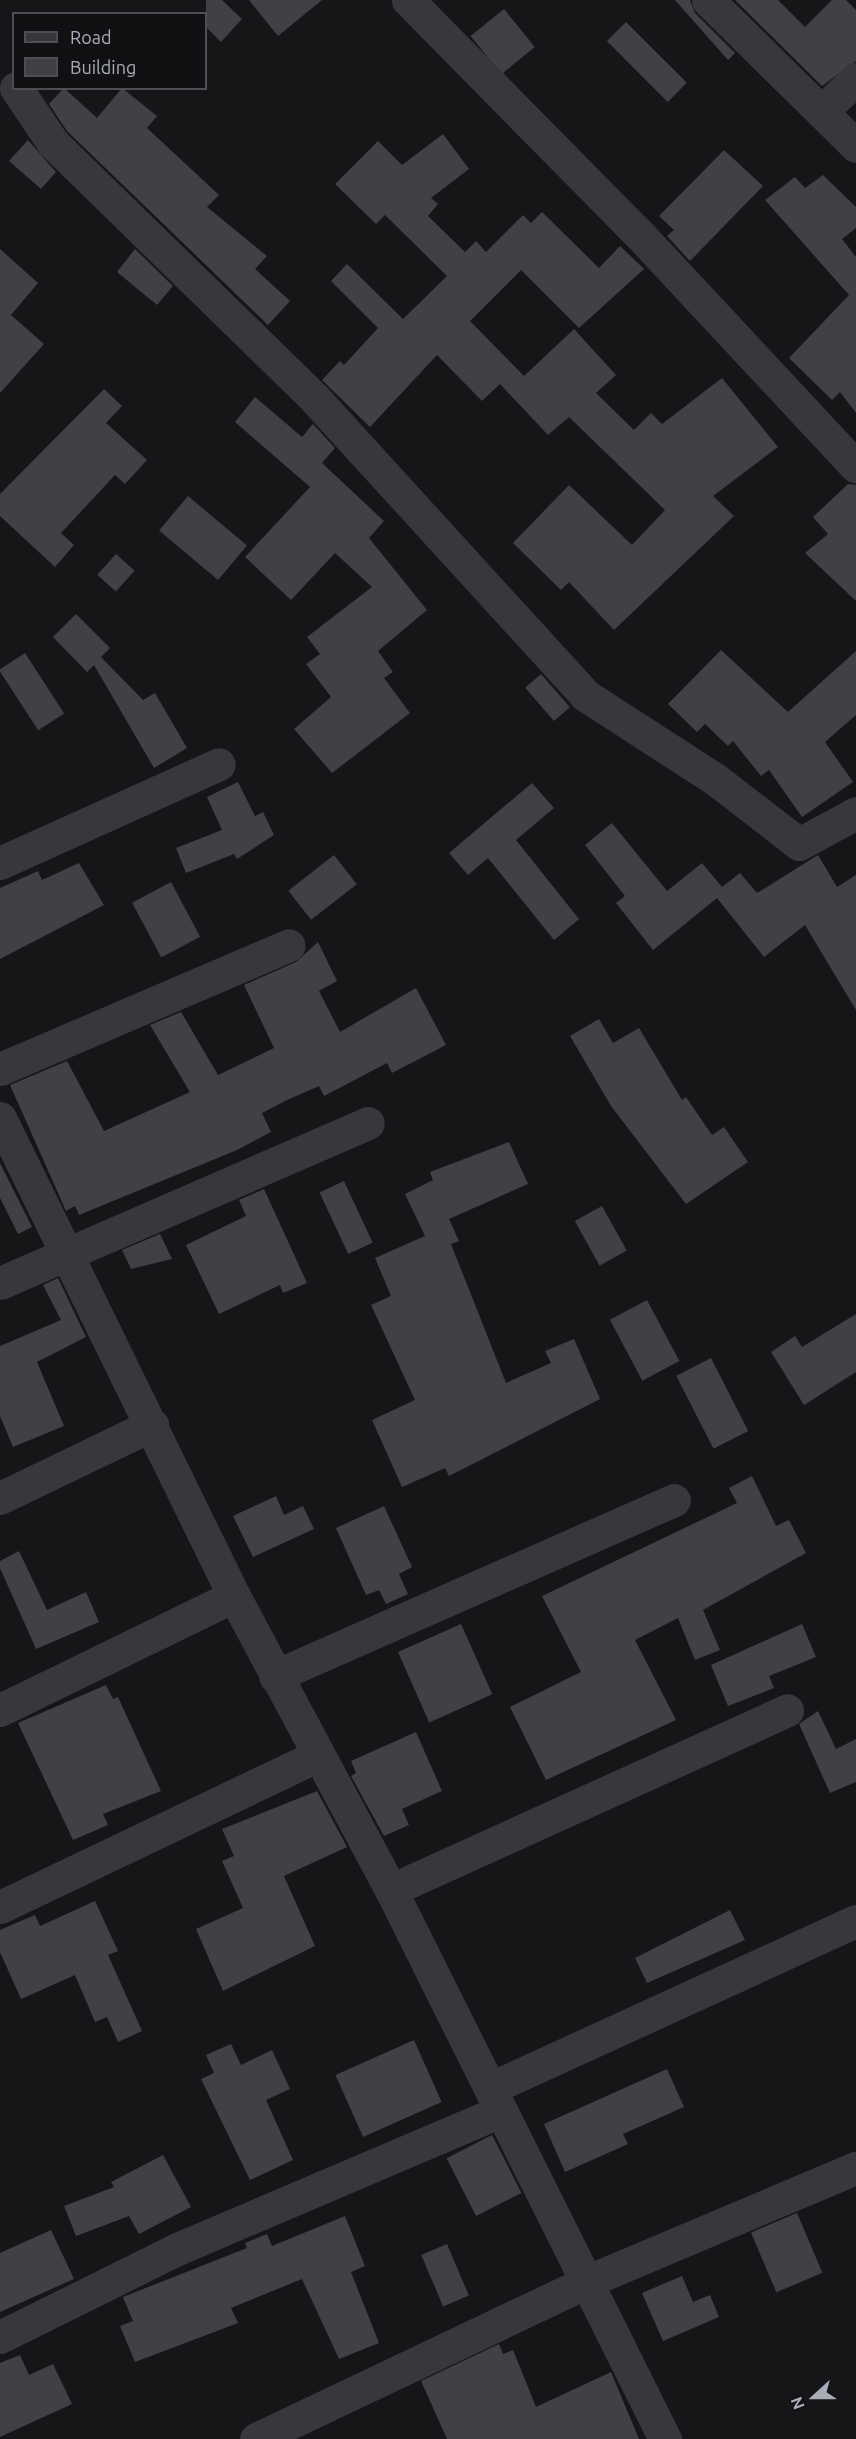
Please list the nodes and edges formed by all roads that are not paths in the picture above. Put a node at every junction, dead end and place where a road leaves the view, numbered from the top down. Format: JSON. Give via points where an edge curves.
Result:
{"nodes":[{"id":1,"x":408,"y":0,"type":"edge"},
{"id":2,"x":708,"y":0,"type":"edge"},
{"id":3,"x":0,"y":66,"type":"edge"},
{"id":4,"x":856,"y":79,"type":"edge"},
{"id":5,"x":12,"y":83,"type":"edge"},
{"id":6,"x":17,"y":90,"type":"edge"},
{"id":7,"x":822,"y":111,"type":"junction"},
{"id":8,"x":856,"y":146,"type":"edge"},
{"id":9,"x":856,"y":467,"type":"edge"},
{"id":10,"x":219,"y":764,"type":"dead end"},
{"id":11,"x":856,"y":813,"type":"edge"},
{"id":12,"x":0,"y":863,"type":"edge"},
{"id":13,"x":288,"y":945,"type":"dead end"},
{"id":14,"x":0,"y":1069,"type":"edge"},
{"id":15,"x":0,"y":1118,"type":"edge"},
{"id":16,"x":368,"y":1123,"type":"dead end"},
{"id":17,"x":68,"y":1253,"type":"junction"},
{"id":18,"x":0,"y":1283,"type":"edge"},
{"id":19,"x":152,"y":1425,"type":"junction"},
{"id":20,"x":0,"y":1498,"type":"edge"},
{"id":21,"x":674,"y":1500,"type":"dead end"},
{"id":22,"x":234,"y":1596,"type":"junction"},
{"id":23,"x":275,"y":1676,"type":"junction"},
{"id":24,"x":0,"y":1710,"type":"edge"},
{"id":25,"x":787,"y":1710,"type":"dead end"},
{"id":26,"x":319,"y":1755,"type":"junction"},
{"id":27,"x":391,"y":1890,"type":"junction"},
{"id":28,"x":0,"y":1907,"type":"edge"},
{"id":29,"x":856,"y":1921,"type":"edge"},
{"id":30,"x":496,"y":2100,"type":"junction"},
{"id":31,"x":856,"y":2168,"type":"edge"},
{"id":32,"x":588,"y":2281,"type":"junction"},
{"id":33,"x":0,"y":2337,"type":"edge"},
{"id":34,"x":256,"y":2439,"type":"edge"},
{"id":35,"x":665,"y":2439,"type":"edge"}],
"edges":[{"from":1,"to":9,"type":"street","via":[[639,234]]},
{"from":2,"to":7,"type":"street"},
{"from":3,"to":5,"type":"street"},
{"from":4,"to":7,"type":"street"},
{"from":6,"to":11,"type":"street","via":[[54,143],[316,400],[585,695],[715,779],[799,844]]},
{"from":7,"to":8,"type":"street"},
{"from":10,"to":12,"type":"street"},
{"from":13,"to":14,"type":"street"},
{"from":15,"to":17,"type":"street"},
{"from":16,"to":17,"type":"street"},
{"from":17,"to":18,"type":"street"},
{"from":17,"to":19,"type":"street"},
{"from":19,"to":20,"type":"street"},
{"from":19,"to":22,"type":"street"},
{"from":21,"to":23,"type":"street"},
{"from":22,"to":23,"type":"street"},
{"from":22,"to":24,"type":"street"},
{"from":23,"to":26,"type":"street"},
{"from":25,"to":27,"type":"street"},
{"from":26,"to":27,"type":"street"},
{"from":26,"to":28,"type":"street"},
{"from":27,"to":30,"type":"street"},
{"from":29,"to":30,"type":"street"},
{"from":30,"to":32,"type":"street"},
{"from":30,"to":33,"type":"street","via":[[175,2250]]},
{"from":31,"to":32,"type":"street"},
{"from":32,"to":34,"type":"street"},
{"from":32,"to":35,"type":"street"}]}
